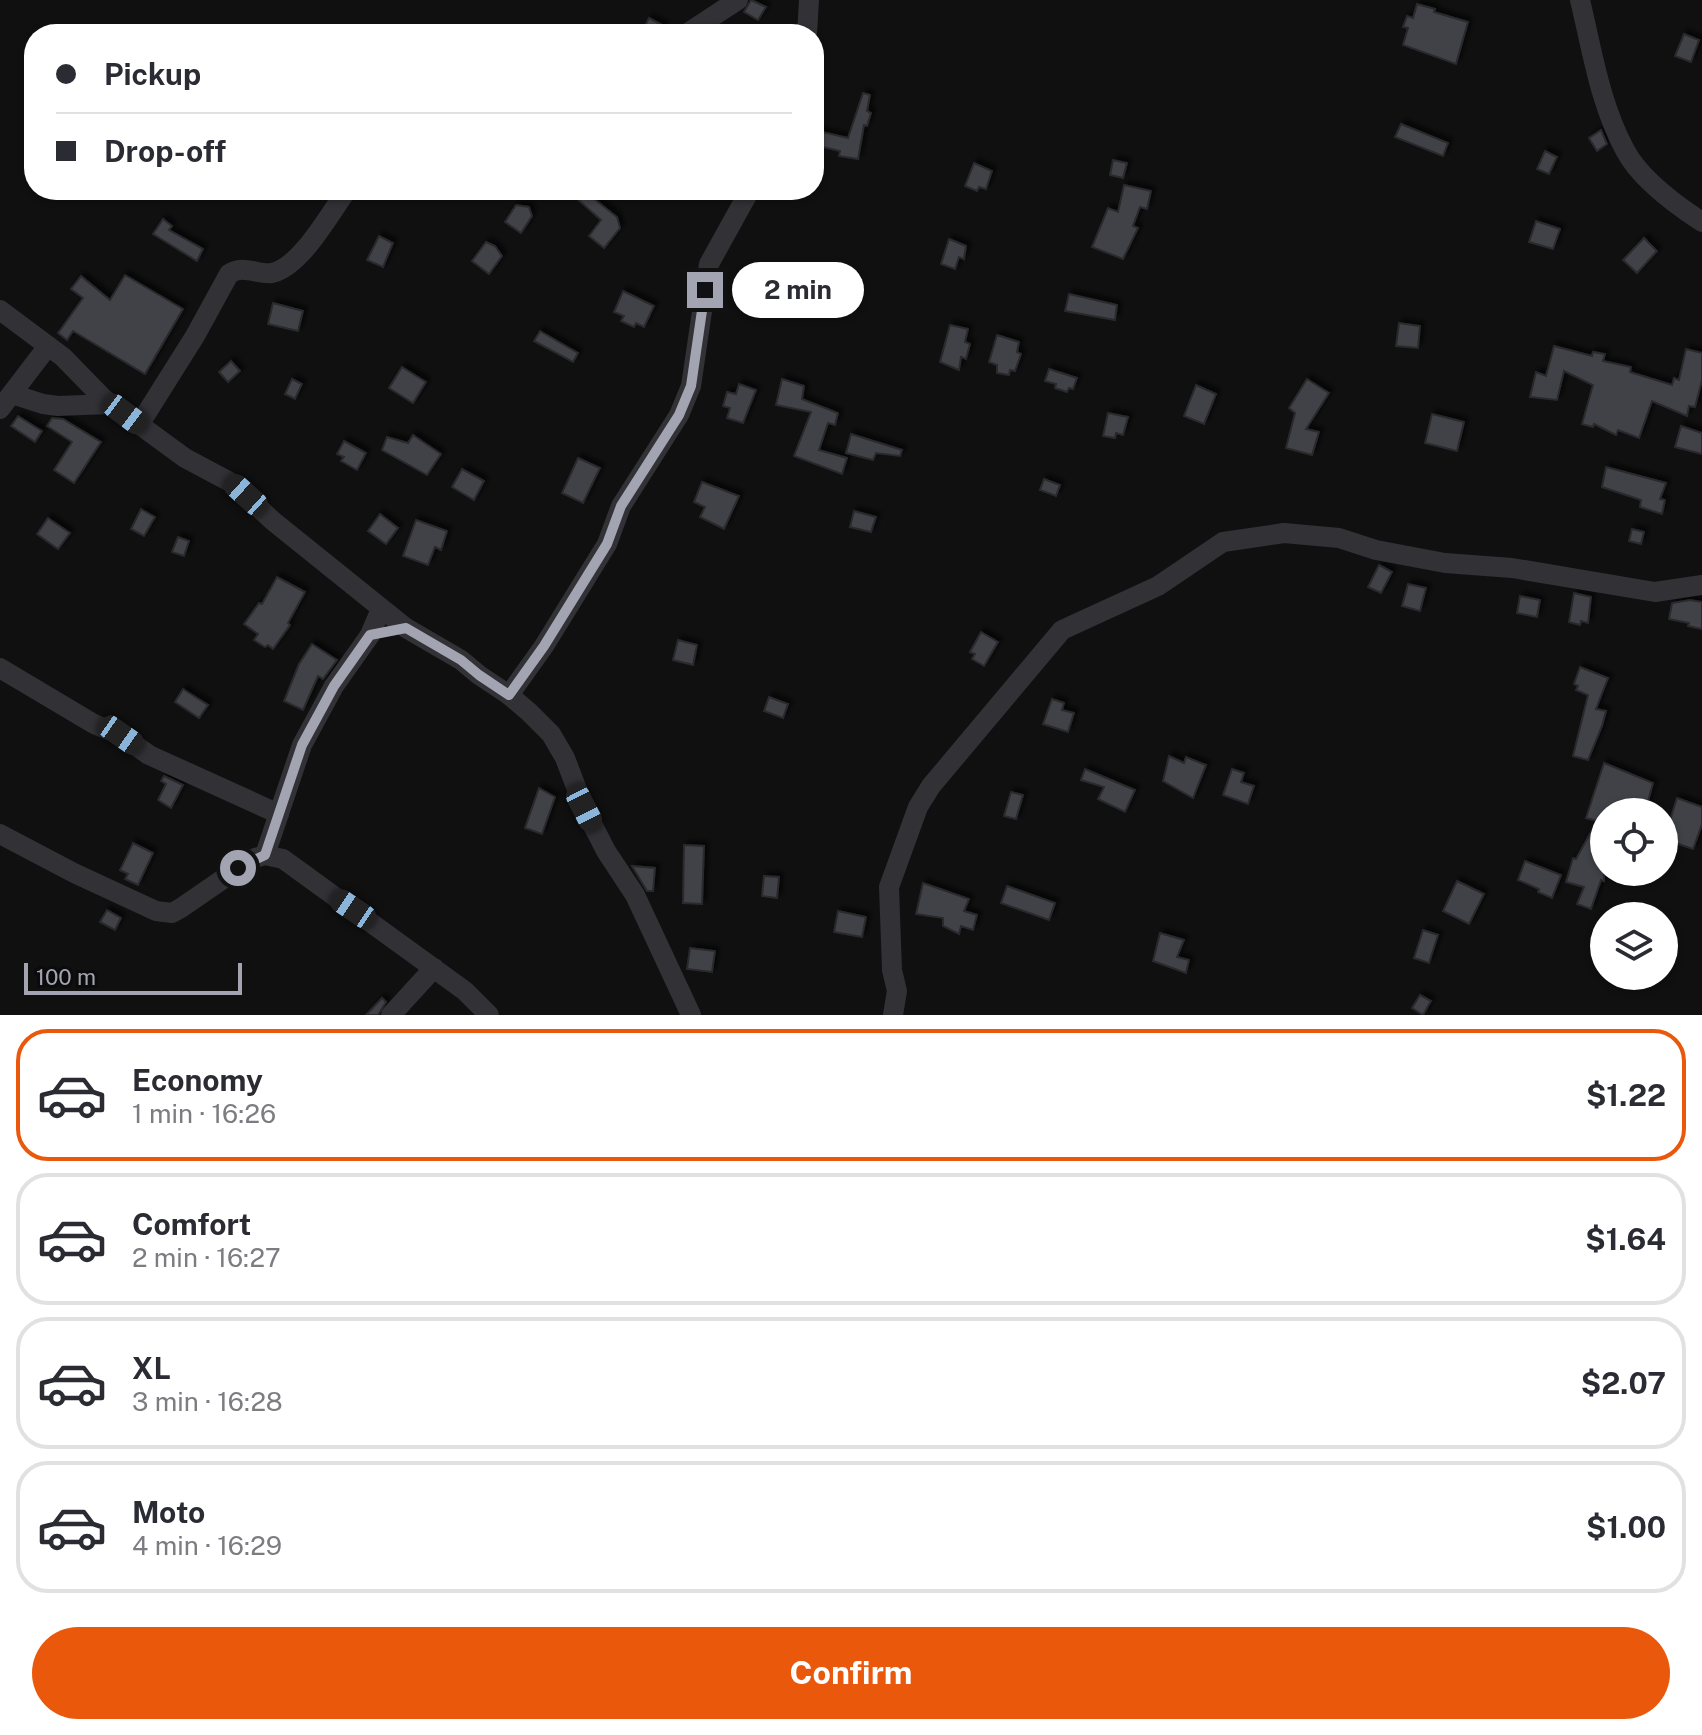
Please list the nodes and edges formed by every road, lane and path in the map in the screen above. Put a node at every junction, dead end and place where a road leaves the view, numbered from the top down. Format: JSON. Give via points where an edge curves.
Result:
{"nodes":[{"id":1,"x":738,"y":0,"type":"edge"},
{"id":2,"x":809,"y":0,"type":"edge"},
{"id":3,"x":1580,"y":0,"type":"edge"},
{"id":4,"x":701,"y":24,"type":"edge"},
{"id":5,"x":808,"y":24,"type":"edge"},
{"id":6,"x":340,"y":200,"type":"edge"},
{"id":7,"x":744,"y":200,"type":"edge"},
{"id":8,"x":1702,"y":222,"type":"edge"},
{"id":9,"x":0,"y":310,"type":"edge"},
{"id":10,"x":48,"y":346,"type":"junction"},
{"id":11,"x":6,"y":402,"type":"edge"},
{"id":12,"x":111,"y":404,"type":"junction"},
{"id":13,"x":139,"y":425,"type":"junction"},
{"id":14,"x":1702,"y":585,"type":"edge"},
{"id":15,"x":381,"y":609,"type":"junction"},
{"id":16,"x":406,"y":628,"type":"junction"},
{"id":17,"x":370,"y":635,"type":"junction"},
{"id":18,"x":0,"y":668,"type":"edge"},
{"id":19,"x":509,"y":695,"type":"junction"},
{"id":20,"x":279,"y":814,"type":"junction"},
{"id":21,"x":0,"y":834,"type":"edge"},
{"id":22,"x":265,"y":855,"type":"junction"},
{"id":23,"x":434,"y":968,"type":"junction"},
{"id":24,"x":391,"y":1015,"type":"edge"},
{"id":25,"x":489,"y":1015,"type":"edge"},
{"id":26,"x":691,"y":1015,"type":"edge"},
{"id":27,"x":893,"y":1015,"type":"edge"}],
"edges":[{"from":1,"to":4,"type":"street"},
{"from":2,"to":5,"type":"street"},
{"from":3,"to":8,"type":"street","via":[[1605,101],[1626,153],[1666,198]]},
{"from":6,"to":13,"type":"street","via":[[285,268],[263,273],[238,269],[229,274]]},
{"from":7,"to":19,"type":"street","via":[[709,264],[691,386],[679,415],[621,506],[607,544]]},
{"from":9,"to":10,"type":"street"},
{"from":10,"to":11,"type":"street"},
{"from":10,"to":12,"type":"street"},
{"from":11,"to":12,"type":"street"},
{"from":12,"to":13,"type":"street"},
{"from":13,"to":15,"type":"street","via":[[232,483]]},
{"from":14,"to":27,"type":"street","via":[[1655,592],[1512,568],[1445,563],[1339,538],[1284,533],[1223,542],[1158,586],[1062,630],[941,772],[918,807],[889,887],[897,991]]},
{"from":15,"to":16,"type":"street"},
{"from":15,"to":17,"type":"street"},
{"from":16,"to":17,"type":"street"},
{"from":16,"to":19,"type":"street"},
{"from":17,"to":20,"type":"street","via":[[302,745]]},
{"from":18,"to":20,"type":"street","via":[[149,755]]},
{"from":19,"to":26,"type":"street","via":[[551,734],[565,758],[584,808],[635,895]]},
{"from":20,"to":22,"type":"street"},
{"from":21,"to":22,"type":"street","via":[[123,897],[172,913]]},
{"from":22,"to":23,"type":"street","via":[[283,859]]},
{"from":23,"to":24,"type":"street"},
{"from":23,"to":25,"type":"street"}]}
